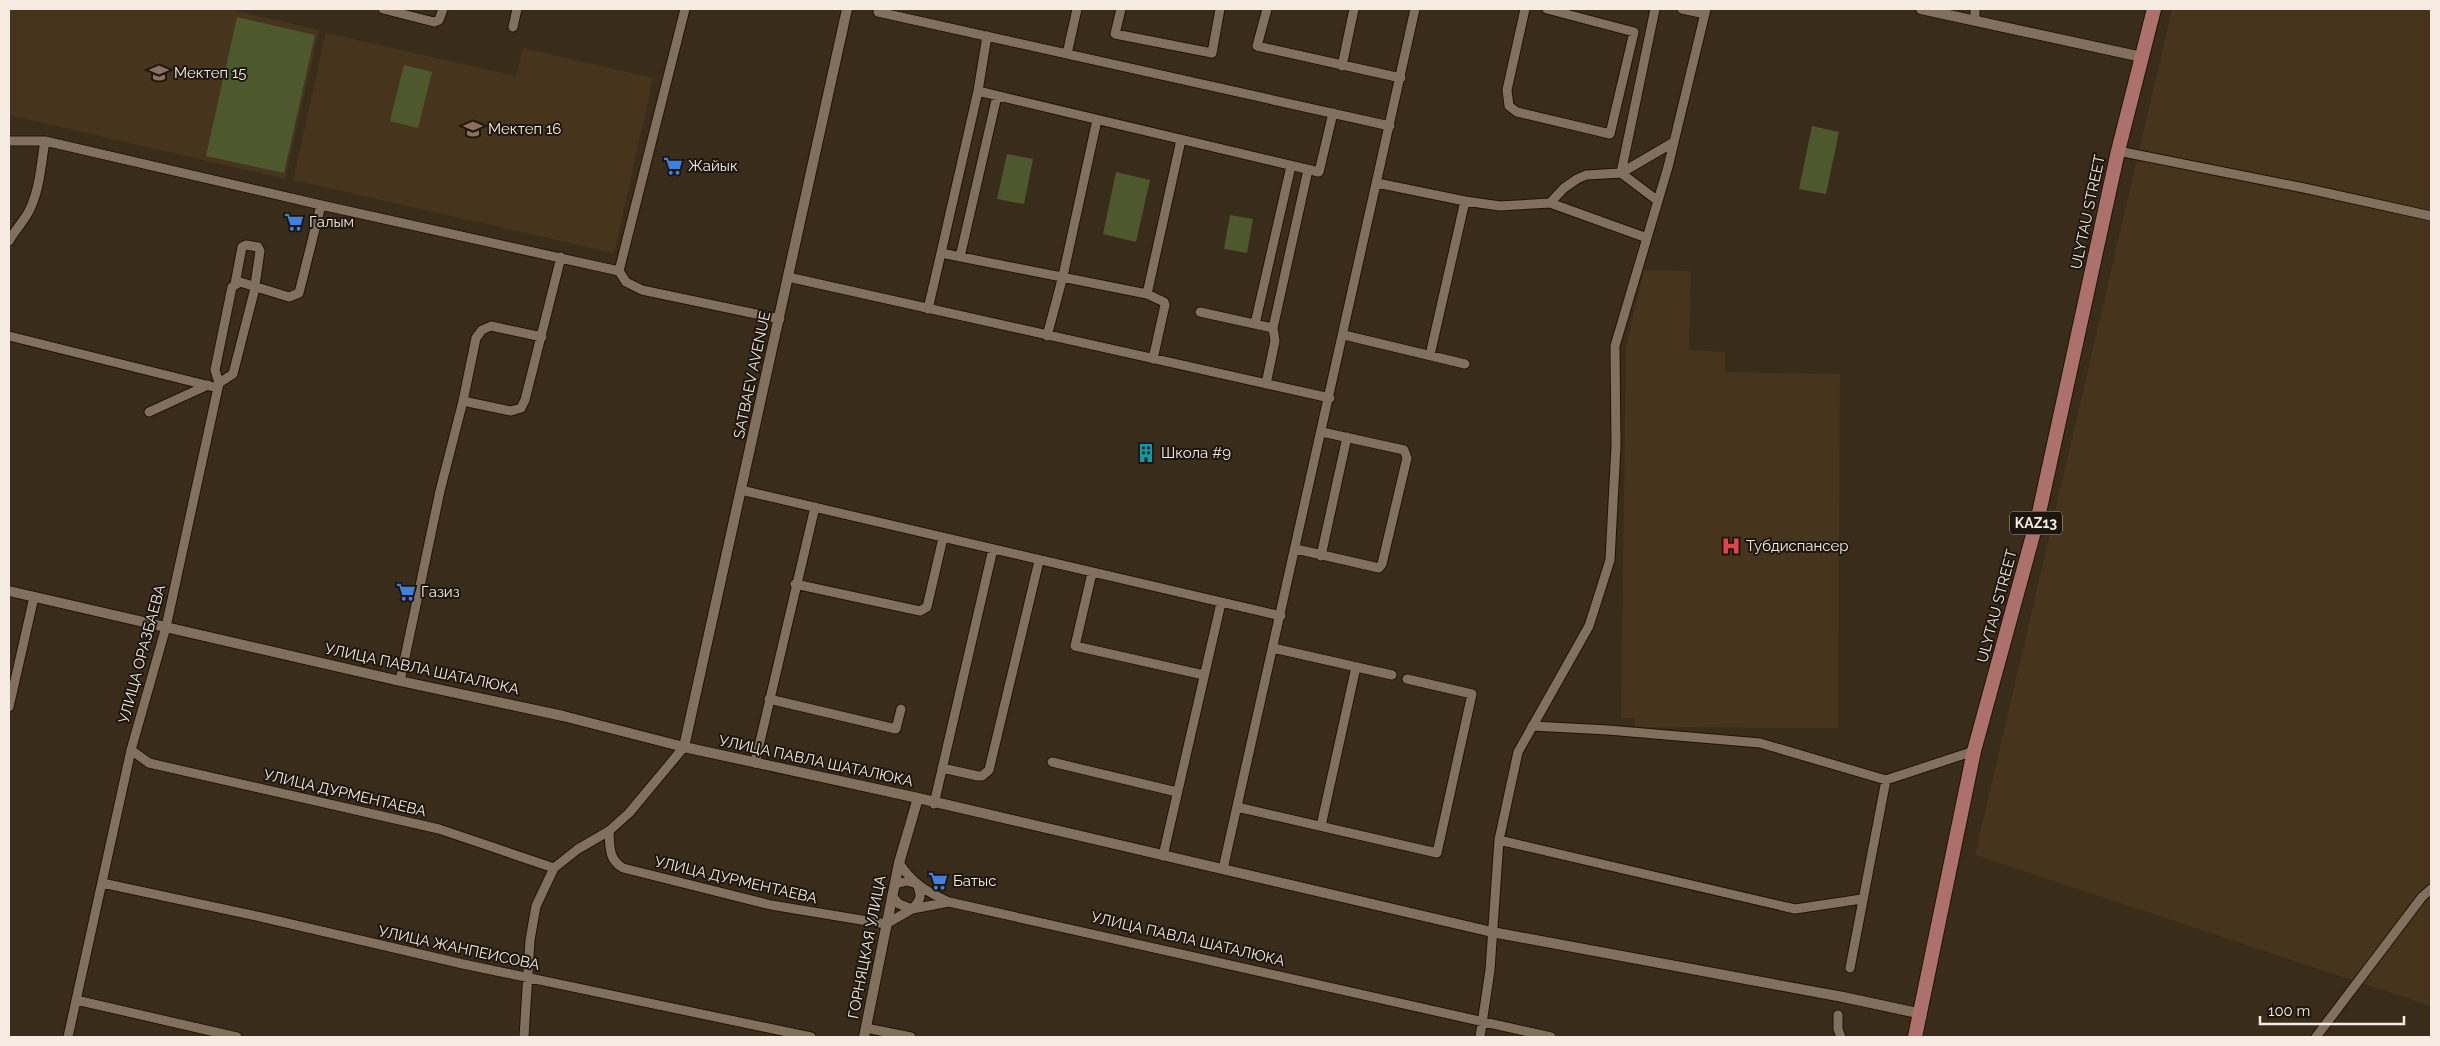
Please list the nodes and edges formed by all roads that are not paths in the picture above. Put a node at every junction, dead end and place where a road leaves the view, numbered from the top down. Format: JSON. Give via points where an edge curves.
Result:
{"nodes":[{"id":1,"x":383,"y":9,"type":"edge"},
{"id":2,"x":443,"y":9,"type":"edge"},
{"id":3,"x":517,"y":9,"type":"edge"},
{"id":4,"x":685,"y":9,"type":"edge"},
{"id":5,"x":846,"y":9,"type":"edge"},
{"id":6,"x":1078,"y":9,"type":"edge"},
{"id":7,"x":1121,"y":9,"type":"edge"},
{"id":8,"x":1220,"y":9,"type":"edge"},
{"id":9,"x":1267,"y":9,"type":"edge"},
{"id":10,"x":1354,"y":9,"type":"edge"},
{"id":11,"x":1415,"y":9,"type":"edge"},
{"id":12,"x":1525,"y":9,"type":"edge"},
{"id":13,"x":1547,"y":9,"type":"edge"},
{"id":14,"x":1655,"y":9,"type":"edge"},
{"id":15,"x":1682,"y":9,"type":"edge"},
{"id":16,"x":1920,"y":9,"type":"edge"},
{"id":17,"x":1975,"y":9,"type":"edge"},
{"id":18,"x":2154,"y":9,"type":"edge"},
{"id":19,"x":878,"y":12,"type":"dead end"},
{"id":20,"x":1706,"y":12,"type":"edge"},
{"id":21,"x":1975,"y":21,"type":"junction"},
{"id":22,"x":513,"y":26,"type":"dead end"},
{"id":23,"x":987,"y":36,"type":"junction"},
{"id":24,"x":1068,"y":54,"type":"junction"},
{"id":25,"x":2142,"y":57,"type":"junction"},
{"id":26,"x":1342,"y":66,"type":"junction"},
{"id":27,"x":1400,"y":78,"type":"junction"},
{"id":28,"x":978,"y":91,"type":"junction"},
{"id":29,"x":997,"y":96,"type":"junction"},
{"id":30,"x":1333,"y":113,"type":"junction"},
{"id":31,"x":1097,"y":120,"type":"junction"},
{"id":32,"x":1390,"y":126,"type":"junction"},
{"id":33,"x":9,"y":140,"type":"edge"},
{"id":34,"x":1181,"y":140,"type":"junction"},
{"id":35,"x":45,"y":141,"type":"junction"},
{"id":36,"x":1674,"y":142,"type":"junction"},
{"id":37,"x":2118,"y":151,"type":"junction"},
{"id":38,"x":1291,"y":166,"type":"junction"},
{"id":39,"x":1308,"y":170,"type":"junction"},
{"id":40,"x":1620,"y":173,"type":"junction"},
{"id":41,"x":1377,"y":183,"type":"junction"},
{"id":42,"x":1465,"y":201,"type":"junction"},
{"id":43,"x":1658,"y":201,"type":"junction"},
{"id":44,"x":1550,"y":203,"type":"junction"},
{"id":45,"x":321,"y":205,"type":"junction"},
{"id":46,"x":2431,"y":216,"type":"edge"},
{"id":47,"x":1647,"y":238,"type":"junction"},
{"id":48,"x":9,"y":241,"type":"edge"},
{"id":49,"x":941,"y":253,"type":"junction"},
{"id":50,"x":561,"y":257,"type":"junction"},
{"id":51,"x":960,"y":257,"type":"junction"},
{"id":52,"x":618,"y":271,"type":"junction"},
{"id":53,"x":1063,"y":276,"type":"junction"},
{"id":54,"x":788,"y":277,"type":"junction"},
{"id":55,"x":237,"y":283,"type":"junction"},
{"id":56,"x":255,"y":286,"type":"junction"},
{"id":57,"x":1147,"y":294,"type":"junction"},
{"id":58,"x":928,"y":310,"type":"junction"},
{"id":59,"x":1200,"y":312,"type":"dead end"},
{"id":60,"x":780,"y":319,"type":"junction"},
{"id":61,"x":1255,"y":324,"type":"junction"},
{"id":62,"x":1274,"y":328,"type":"junction"},
{"id":63,"x":1344,"y":335,"type":"junction"},
{"id":64,"x":9,"y":336,"type":"edge"},
{"id":65,"x":1047,"y":336,"type":"junction"},
{"id":66,"x":542,"y":337,"type":"junction"},
{"id":67,"x":1430,"y":355,"type":"junction"},
{"id":68,"x":1153,"y":359,"type":"junction"},
{"id":69,"x":1465,"y":364,"type":"dead end"},
{"id":70,"x":1266,"y":384,"type":"junction"},
{"id":71,"x":208,"y":385,"type":"junction"},
{"id":72,"x":218,"y":385,"type":"junction"},
{"id":73,"x":1330,"y":398,"type":"junction"},
{"id":74,"x":463,"y":401,"type":"junction"},
{"id":75,"x":149,"y":412,"type":"dead end"},
{"id":76,"x":1322,"y":432,"type":"junction"},
{"id":77,"x":1347,"y":437,"type":"junction"},
{"id":78,"x":741,"y":490,"type":"junction"},
{"id":79,"x":815,"y":507,"type":"junction"},
{"id":80,"x":944,"y":538,"type":"junction"},
{"id":81,"x":993,"y":549,"type":"junction"},
{"id":82,"x":1296,"y":550,"type":"junction"},
{"id":83,"x":1321,"y":556,"type":"junction"},
{"id":84,"x":1039,"y":561,"type":"junction"},
{"id":85,"x":1092,"y":573,"type":"junction"},
{"id":86,"x":795,"y":584,"type":"junction"},
{"id":87,"x":9,"y":591,"type":"edge"},
{"id":88,"x":34,"y":597,"type":"junction"},
{"id":89,"x":1221,"y":603,"type":"junction"},
{"id":90,"x":1280,"y":616,"type":"junction"},
{"id":91,"x":166,"y":627,"type":"junction"},
{"id":92,"x":1273,"y":648,"type":"junction"},
{"id":93,"x":1356,"y":667,"type":"junction"},
{"id":94,"x":1204,"y":675,"type":"junction"},
{"id":95,"x":1392,"y":675,"type":"dead end"},
{"id":96,"x":1407,"y":679,"type":"dead end"},
{"id":97,"x":400,"y":681,"type":"junction"},
{"id":98,"x":769,"y":699,"type":"junction"},
{"id":99,"x":9,"y":707,"type":"edge"},
{"id":100,"x":901,"y":709,"type":"dead end"},
{"id":101,"x":1532,"y":726,"type":"junction"},
{"id":102,"x":684,"y":747,"type":"junction"},
{"id":103,"x":131,"y":750,"type":"junction"},
{"id":104,"x":1974,"y":751,"type":"junction"},
{"id":105,"x":1052,"y":762,"type":"dead end"},
{"id":106,"x":755,"y":763,"type":"junction"},
{"id":107,"x":942,"y":768,"type":"junction"},
{"id":108,"x":1886,"y":780,"type":"junction"},
{"id":109,"x":1177,"y":792,"type":"junction"},
{"id":110,"x":918,"y":798,"type":"junction"},
{"id":111,"x":934,"y":804,"type":"junction"},
{"id":112,"x":1238,"y":807,"type":"junction"},
{"id":113,"x":1320,"y":826,"type":"junction"},
{"id":114,"x":609,"y":831,"type":"junction"},
{"id":115,"x":1499,"y":840,"type":"junction"},
{"id":116,"x":1163,"y":856,"type":"junction"},
{"id":117,"x":899,"y":863,"type":"junction"},
{"id":118,"x":554,"y":868,"type":"junction"},
{"id":119,"x":1224,"y":869,"type":"junction"},
{"id":120,"x":102,"y":883,"type":"junction"},
{"id":121,"x":895,"y":884,"type":"junction"},
{"id":122,"x":917,"y":884,"type":"junction"},
{"id":123,"x":2431,"y":890,"type":"edge"},
{"id":124,"x":892,"y":896,"type":"junction"},
{"id":125,"x":1862,"y":898,"type":"junction"},
{"id":126,"x":949,"y":902,"type":"junction"},
{"id":127,"x":912,"y":909,"type":"junction"},
{"id":128,"x":886,"y":924,"type":"junction"},
{"id":129,"x":1492,"y":932,"type":"junction"},
{"id":130,"x":1850,"y":968,"type":"dead end"},
{"id":131,"x":528,"y":978,"type":"junction"},
{"id":132,"x":76,"y":1000,"type":"junction"},
{"id":133,"x":1922,"y":1014,"type":"junction"},
{"id":134,"x":1838,"y":1015,"type":"dead end"},
{"id":135,"x":1483,"y":1021,"type":"junction"},
{"id":136,"x":197,"y":1033,"type":"edge"},
{"id":137,"x":865,"y":1033,"type":"edge"},
{"id":138,"x":68,"y":1037,"type":"edge"},
{"id":139,"x":237,"y":1037,"type":"edge"},
{"id":140,"x":524,"y":1037,"type":"edge"},
{"id":141,"x":811,"y":1037,"type":"edge"},
{"id":142,"x":911,"y":1037,"type":"edge"},
{"id":143,"x":1480,"y":1037,"type":"edge"},
{"id":144,"x":1551,"y":1037,"type":"edge"},
{"id":145,"x":1841,"y":1037,"type":"edge"},
{"id":146,"x":1915,"y":1037,"type":"edge"},
{"id":147,"x":2316,"y":1037,"type":"edge"}],
"edges":[{"from":1,"to":2,"type":"street","via":[[434,22],[439,20]]},
{"from":3,"to":22,"type":"street"},
{"from":4,"to":52,"type":"street"},
{"from":5,"to":54,"type":"street","name":"SATBAEV AVENUE"},
{"from":6,"to":24,"type":"street"},
{"from":7,"to":8,"type":"street","via":[[1115,34],[1212,53]]},
{"from":9,"to":26,"type":"street","via":[[1257,46]]},
{"from":10,"to":26,"type":"street"},
{"from":11,"to":27,"type":"street"},
{"from":12,"to":13,"type":"street","via":[[1507,90],[1509,106],[1516,112],[1610,134],[1634,32]]},
{"from":14,"to":40,"type":"street"},
{"from":15,"to":20,"type":"street"},
{"from":16,"to":21,"type":"street"},
{"from":17,"to":21,"type":"street"},
{"from":18,"to":25,"type":"main road","name":"ULYTAU STREET","number":"KAZ13"},
{"from":19,"to":23,"type":"street"},
{"from":20,"to":36,"type":"street"},
{"from":21,"to":25,"type":"street"},
{"from":23,"to":24,"type":"street"},
{"from":23,"to":28,"type":"street"},
{"from":24,"to":30,"type":"street"},
{"from":25,"to":37,"type":"main road","name":"ULYTAU STREET","number":"KAZ13"},
{"from":26,"to":27,"type":"street"},
{"from":27,"to":32,"type":"street"},
{"from":28,"to":29,"type":"street"},
{"from":28,"to":49,"type":"street"},
{"from":29,"to":31,"type":"street"},
{"from":29,"to":51,"type":"street"},
{"from":30,"to":32,"type":"street"},
{"from":30,"to":39,"type":"street","via":[[1319,172]]},
{"from":31,"to":34,"type":"street"},
{"from":31,"to":53,"type":"street"},
{"from":32,"to":41,"type":"street"},
{"from":33,"to":35,"type":"street"},
{"from":34,"to":38,"type":"street"},
{"from":34,"to":57,"type":"street"},
{"from":35,"to":45,"type":"street"},
{"from":35,"to":48,"type":"street","via":[[29,212],[16,226]]},
{"from":36,"to":40,"type":"street"},
{"from":36,"to":43,"type":"street"},
{"from":37,"to":46,"type":"street"},
{"from":37,"to":104,"type":"main road","name":"ULYTAU STREET","number":"KAZ13","via":[[2039,513]]},
{"from":38,"to":39,"type":"street"},
{"from":38,"to":61,"type":"street"},
{"from":39,"to":62,"type":"street"},
{"from":40,"to":43,"type":"street"},
{"from":40,"to":44,"type":"street","via":[[1586,175],[1564,188]]},
{"from":41,"to":42,"type":"street"},
{"from":41,"to":63,"type":"street"},
{"from":42,"to":44,"type":"street","via":[[1500,206]]},
{"from":42,"to":67,"type":"street"},
{"from":43,"to":47,"type":"street"},
{"from":44,"to":47,"type":"street"},
{"from":45,"to":50,"type":"street"},
{"from":45,"to":56,"type":"street","via":[[299,293],[289,297]]},
{"from":47,"to":101,"type":"street","via":[[1615,346],[1616,446],[1610,560],[1589,626]]},
{"from":49,"to":51,"type":"street"},
{"from":49,"to":58,"type":"street"},
{"from":50,"to":52,"type":"street"},
{"from":50,"to":66,"type":"street"},
{"from":51,"to":53,"type":"street"},
{"from":52,"to":60,"type":"street","via":[[626,282],[642,290]]},
{"from":53,"to":57,"type":"street"},
{"from":53,"to":65,"type":"street"},
{"from":54,"to":58,"type":"street"},
{"from":54,"to":60,"type":"street","name":"SATBAEV AVENUE"},
{"from":55,"to":56,"type":"street"},
{"from":55,"to":56,"type":"street","name":"УЛИЦА ОРАЗБАЕВА","via":[[242,247],[246,244],[260,250]]},
{"from":55,"to":72,"type":"street","name":"УЛИЦА ОРАЗБАЕВА","via":[[232,287],[215,370]]},
{"from":56,"to":72,"type":"street","via":[[233,374]]},
{"from":57,"to":68,"type":"street","via":[[1165,305]]},
{"from":58,"to":65,"type":"street"},
{"from":59,"to":61,"type":"street"},
{"from":60,"to":78,"type":"street","name":"SATBAEV AVENUE"},
{"from":61,"to":62,"type":"street"},
{"from":62,"to":70,"type":"street","via":[[1275,341]]},
{"from":63,"to":67,"type":"street"},
{"from":63,"to":73,"type":"street"},
{"from":64,"to":71,"type":"street"},
{"from":65,"to":68,"type":"street"},
{"from":66,"to":74,"type":"street","via":[[526,400],[521,408],[511,411]]},
{"from":66,"to":74,"type":"street","via":[[491,326],[482,330],[476,338]]},
{"from":67,"to":69,"type":"street"},
{"from":68,"to":70,"type":"street"},
{"from":70,"to":73,"type":"street"},
{"from":71,"to":72,"type":"street"},
{"from":71,"to":75,"type":"street"},
{"from":72,"to":91,"type":"street","name":"УЛИЦА ОРАЗБАЕВА"},
{"from":73,"to":76,"type":"street"},
{"from":74,"to":97,"type":"street","via":[[440,491]]},
{"from":76,"to":77,"type":"street"},
{"from":76,"to":82,"type":"street"},
{"from":77,"to":83,"type":"street"},
{"from":77,"to":83,"type":"street","via":[[1404,450],[1407,458],[1379,568]]},
{"from":78,"to":79,"type":"street"},
{"from":78,"to":102,"type":"street","name":"SATBAEV AVENUE"},
{"from":79,"to":80,"type":"street"},
{"from":79,"to":86,"type":"street"},
{"from":80,"to":81,"type":"street"},
{"from":80,"to":86,"type":"street","via":[[927,607],[920,612]]},
{"from":81,"to":84,"type":"street"},
{"from":81,"to":107,"type":"street"},
{"from":82,"to":83,"type":"street"},
{"from":82,"to":90,"type":"street"},
{"from":84,"to":85,"type":"street"},
{"from":84,"to":107,"type":"street","via":[[989,770],[978,776]]},
{"from":85,"to":89,"type":"street"},
{"from":85,"to":94,"type":"street","via":[[1075,646]]},
{"from":86,"to":98,"type":"street"},
{"from":87,"to":88,"type":"street","name":"УЛИЦА ПАВЛА ШАТАЛЮКА"},
{"from":88,"to":91,"type":"street","name":"УЛИЦА ПАВЛА ШАТАЛЮКА"},
{"from":88,"to":99,"type":"street"},
{"from":89,"to":90,"type":"street"},
{"from":89,"to":94,"type":"street"},
{"from":90,"to":92,"type":"street"},
{"from":91,"to":97,"type":"street","name":"УЛИЦА ПАВЛА ШАТАЛЮКА"},
{"from":91,"to":103,"type":"street","name":"УЛИЦА ОРАЗБАЕВА"},
{"from":92,"to":93,"type":"street"},
{"from":92,"to":112,"type":"street"},
{"from":93,"to":95,"type":"street"},
{"from":93,"to":113,"type":"street"},
{"from":94,"to":109,"type":"street"},
{"from":96,"to":113,"type":"street","via":[[1472,694],[1437,853]]},
{"from":97,"to":102,"type":"street","name":"УЛИЦА ПАВЛА ШАТАЛЮКА","via":[[563,716]]},
{"from":98,"to":100,"type":"street","via":[[896,728]]},
{"from":98,"to":106,"type":"street"},
{"from":101,"to":108,"type":"street","via":[[1760,743]]},
{"from":101,"to":115,"type":"street","via":[[1518,752]]},
{"from":102,"to":106,"type":"street","name":"УЛИЦА ПАВЛА ШАТАЛЮКА"},
{"from":102,"to":114,"type":"street","via":[[629,813]]},
{"from":103,"to":118,"type":"street","name":"УЛИЦА ДУРМЕНТАЕВА","via":[[149,763],[440,829]]},
{"from":103,"to":120,"type":"street","name":"УЛИЦА ОРАЗБАЕВА"},
{"from":104,"to":108,"type":"street"},
{"from":104,"to":133,"type":"main road","name":"ULYTAU STREET","number":"KAZ13"},
{"from":105,"to":109,"type":"street"},
{"from":106,"to":110,"type":"street","name":"УЛИЦА ПАВЛА ШАТАЛЮКА"},
{"from":107,"to":111,"type":"street"},
{"from":108,"to":125,"type":"street"},
{"from":109,"to":116,"type":"street"},
{"from":110,"to":111,"type":"street"},
{"from":110,"to":117,"type":"street","name":"УЛИЦА ПАВЛА ШАТАЛЮКА"},
{"from":111,"to":116,"type":"street"},
{"from":112,"to":113,"type":"street"},
{"from":112,"to":119,"type":"street"},
{"from":114,"to":118,"type":"street"},
{"from":114,"to":128,"type":"street","name":"УЛИЦА ДУРМЕНТАЕВА","via":[[610,855],[623,868],[771,906]]},
{"from":115,"to":125,"type":"street","via":[[1795,909]]},
{"from":115,"to":129,"type":"street"},
{"from":116,"to":119,"type":"street"},
{"from":117,"to":121,"type":"street","name":"ГОРНЯЦКАЯ УЛИЦА"},
{"from":117,"to":122,"type":"street","name":"УЛИЦА ПАВЛА ШАТАЛЮКА"},
{"from":118,"to":131,"type":"street","via":[[536,906]]},
{"from":119,"to":129,"type":"street"},
{"from":120,"to":131,"type":"street","name":"УЛИЦА ЖАНПЕИСОВА"},
{"from":120,"to":132,"type":"street","name":"УЛИЦА ОРАЗБАЕВА"},
{"from":121,"to":122,"type":"street","via":[[907,881]]},
{"from":121,"to":124,"type":"street","name":"ГОРНЯЦКАЯ УЛИЦА"},
{"from":122,"to":126,"type":"street","name":"УЛИЦА ПАВЛА ШАТАЛЮКА","via":[[924,891]]},
{"from":122,"to":127,"type":"street","via":[[920,901]]},
{"from":123,"to":147,"type":"street","via":[[2422,897]]},
{"from":124,"to":127,"type":"street","via":[[899,904]]},
{"from":124,"to":128,"type":"street","name":"ГОРНЯЦКАЯ УЛИЦА"},
{"from":125,"to":130,"type":"street"},
{"from":126,"to":127,"type":"street"},
{"from":126,"to":135,"type":"street","name":"УЛИЦА ПАВЛА ШАТАЛЮКА"},
{"from":127,"to":128,"type":"street"},
{"from":128,"to":137,"type":"street","name":"ГОРНЯЦКАЯ УЛИЦА"},
{"from":129,"to":133,"type":"street"},
{"from":129,"to":135,"type":"street"},
{"from":131,"to":140,"type":"street"},
{"from":131,"to":141,"type":"street","name":"УЛИЦА ЖАНПЕИСОВА"},
{"from":132,"to":136,"type":"street"},
{"from":132,"to":138,"type":"street","name":"УЛИЦА ОРАЗБАЕВА"},
{"from":133,"to":146,"type":"main road","name":"ULYTAU STREET","number":"KAZ13"},
{"from":134,"to":145,"type":"street"},
{"from":135,"to":143,"type":"street"},
{"from":135,"to":144,"type":"street","name":"УЛИЦА ПАВЛА ШАТАЛЮКА"},
{"from":136,"to":139,"type":"street"},
{"from":137,"to":142,"type":"street"}]}
